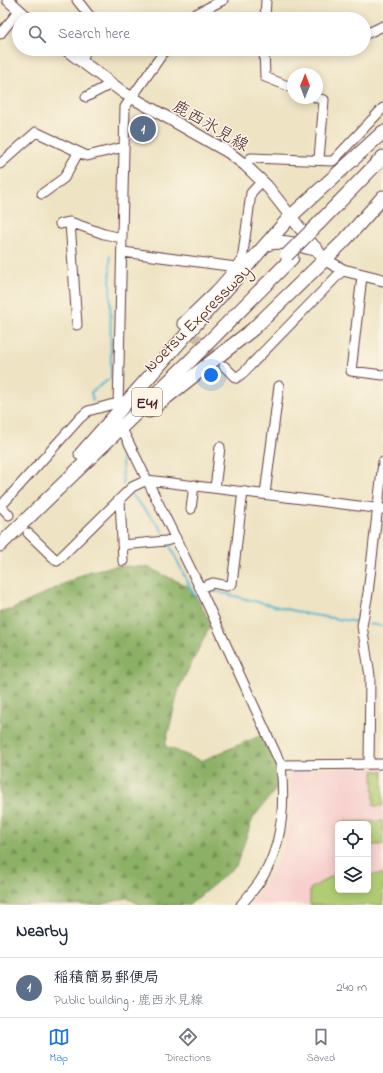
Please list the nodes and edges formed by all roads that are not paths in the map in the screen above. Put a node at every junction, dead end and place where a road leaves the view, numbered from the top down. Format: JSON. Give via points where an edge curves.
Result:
{"nodes":[{"id":1,"x":9,"y":0,"type":"edge"},
{"id":2,"x":77,"y":0,"type":"edge"},
{"id":3,"x":223,"y":0,"type":"edge"},
{"id":4,"x":266,"y":0,"type":"edge"},
{"id":5,"x":19,"y":11,"type":"edge"},
{"id":6,"x":86,"y":12,"type":"edge"},
{"id":7,"x":200,"y":12,"type":"edge"},
{"id":8,"x":265,"y":12,"type":"edge"},
{"id":9,"x":12,"y":19,"type":"edge"},
{"id":10,"x":383,"y":26,"type":"edge"},
{"id":11,"x":371,"y":32,"type":"edge"},
{"id":12,"x":0,"y":34,"type":"edge"},
{"id":13,"x":74,"y":56,"type":"edge"},
{"id":14,"x":84,"y":56,"type":"edge"},
{"id":15,"x":161,"y":56,"type":"edge"},
{"id":16,"x":264,"y":56,"type":"edge"},
{"id":17,"x":82,"y":62,"type":"junction"},
{"id":18,"x":112,"y":84,"type":"junction"},
{"id":19,"x":287,"y":86,"type":"edge"},
{"id":20,"x":86,"y":97,"type":"dead end"},
{"id":21,"x":132,"y":98,"type":"junction"},
{"id":22,"x":323,"y":100,"type":"edge"},
{"id":23,"x":383,"y":108,"type":"edge"},
{"id":24,"x":383,"y":132,"type":"edge"},
{"id":25,"x":124,"y":147,"type":"junction"},
{"id":26,"x":78,"y":153,"type":"junction"},
{"id":27,"x":383,"y":157,"type":"edge"},
{"id":28,"x":319,"y":159,"type":"junction"},
{"id":29,"x":0,"y":164,"type":"edge"},
{"id":30,"x":245,"y":165,"type":"junction"},
{"id":31,"x":383,"y":166,"type":"edge"},
{"id":32,"x":262,"y":181,"type":"junction"},
{"id":33,"x":42,"y":194,"type":"dead end"},
{"id":34,"x":383,"y":197,"type":"edge"},
{"id":35,"x":290,"y":217,"type":"junction"},
{"id":36,"x":70,"y":222,"type":"junction"},
{"id":37,"x":60,"y":224,"type":"dead end"},
{"id":38,"x":321,"y":225,"type":"junction"},
{"id":39,"x":122,"y":238,"type":"junction"},
{"id":40,"x":267,"y":244,"type":"junction"},
{"id":41,"x":122,"y":252,"type":"junction"},
{"id":42,"x":320,"y":254,"type":"junction"},
{"id":43,"x":236,"y":266,"type":"junction"},
{"id":44,"x":343,"y":270,"type":"junction"},
{"id":45,"x":362,"y":276,"type":"junction"},
{"id":46,"x":383,"y":280,"type":"edge"},
{"id":47,"x":77,"y":325,"type":"dead end"},
{"id":48,"x":186,"y":327,"type":"dead end"},
{"id":49,"x":224,"y":366,"type":"tunnel mouth"},
{"id":50,"x":383,"y":375,"type":"edge"},
{"id":51,"x":279,"y":386,"type":"dead end"},
{"id":52,"x":125,"y":435,"type":"dead end"},
{"id":53,"x":220,"y":447,"type":"dead end"},
{"id":54,"x":83,"y":458,"type":"junction"},
{"id":55,"x":383,"y":462,"type":"edge"},
{"id":56,"x":147,"y":480,"type":"junction"},
{"id":57,"x":194,"y":485,"type":"junction"},
{"id":58,"x":215,"y":488,"type":"junction"},
{"id":59,"x":243,"y":491,"type":"junction"},
{"id":60,"x":265,"y":494,"type":"junction"},
{"id":61,"x":120,"y":500,"type":"junction"},
{"id":62,"x":0,"y":506,"type":"edge"},
{"id":63,"x":191,"y":509,"type":"dead end"},
{"id":64,"x":380,"y":509,"type":"edge"},
{"id":65,"x":10,"y":515,"type":"dead end"},
{"id":66,"x":28,"y":533,"type":"dead end"},
{"id":67,"x":0,"y":536,"type":"edge"},
{"id":68,"x":176,"y":538,"type":"junction"},
{"id":69,"x":0,"y":545,"type":"edge"},
{"id":70,"x":122,"y":545,"type":"junction"},
{"id":71,"x":123,"y":561,"type":"dead end"},
{"id":72,"x":200,"y":588,"type":"junction"},
{"id":73,"x":370,"y":764,"type":"junction"},
{"id":74,"x":383,"y":764,"type":"edge"},
{"id":75,"x":282,"y":765,"type":"junction"},
{"id":76,"x":241,"y":905,"type":"edge"}],
"edges":[{"from":1,"to":5,"type":"main road"},
{"from":2,"to":6,"type":"street"},
{"from":3,"to":7,"type":"street"},
{"from":4,"to":8,"type":"street"},
{"from":9,"to":12,"type":"street"},
{"from":10,"to":11,"type":"street"},
{"from":13,"to":17,"type":"main road","name":"鹿西氷見線"},
{"from":14,"to":17,"type":"street"},
{"from":15,"to":21,"type":"street"},
{"from":16,"to":19,"type":"street","via":[[265,77]]},
{"from":17,"to":18,"type":"main road","name":"鹿西氷見線"},
{"from":18,"to":20,"type":"street"},
{"from":18,"to":21,"type":"main road","name":"鹿西氷見線"},
{"from":21,"to":25,"type":"street","via":[[125,107]]},
{"from":21,"to":30,"type":"main road","name":"鹿西氷見線","via":[[228,152]]},
{"from":22,"to":28,"type":"street"},
{"from":23,"to":28,"type":"street","via":[[333,161]]},
{"from":24,"to":35,"type":"highway"},
{"from":25,"to":26,"type":"street","via":[[87,156]]},
{"from":25,"to":39,"type":"street"},
{"from":26,"to":29,"type":"street","via":[[36,132]]},
{"from":26,"to":33,"type":"street","via":[[64,178]]},
{"from":27,"to":38,"type":"highway","name":"Noetsu Expressway","number":"E41"},
{"from":28,"to":30,"type":"street","via":[[251,158]]},
{"from":30,"to":32,"type":"main road","name":"鹿西氷見線"},
{"from":31,"to":38,"type":"highway","name":"Noetsu Expressway","number":"E41"},
{"from":32,"to":35,"type":"main road","name":"鹿西氷見線"},
{"from":32,"to":43,"type":"street","via":[[251,193],[242,261]]},
{"from":34,"to":42,"type":"highway","via":[[344,241]]},
{"from":35,"to":40,"type":"highway"},
{"from":35,"to":42,"type":"main road","name":"鹿西氷見線"},
{"from":36,"to":37,"type":"street"},
{"from":36,"to":39,"type":"street"},
{"from":36,"to":47,"type":"street"},
{"from":38,"to":54,"type":"highway","name":"Noetsu Expressway","number":"E41","via":[[191,360]]},
{"from":39,"to":41,"type":"street"},
{"from":40,"to":42,"type":"highway","via":[[282,242]]},
{"from":40,"to":54,"type":"highway"},
{"from":41,"to":43,"type":"street"},
{"from":41,"to":62,"type":"street","via":[[117,406],[88,411]]},
{"from":42,"to":44,"type":"main road","name":"鹿西氷見線"},
{"from":42,"to":54,"type":"highway","via":[[253,329]]},
{"from":43,"to":48,"type":"street","via":[[182,323]]},
{"from":44,"to":45,"type":"main road","name":"鹿西氷見線"},
{"from":44,"to":49,"type":"street","via":[[243,373],[236,378]]},
{"from":45,"to":46,"type":"main road","name":"鹿西氷見線"},
{"from":45,"to":50,"type":"street","via":[[351,371]]},
{"from":51,"to":60,"type":"street"},
{"from":52,"to":56,"type":"street"},
{"from":53,"to":58,"type":"street"},
{"from":54,"to":67,"type":"highway","name":"Noetsu Expressway","number":"E41"},
{"from":54,"to":69,"type":"highway","name":"Noetsu Expressway","number":"E41"},
{"from":55,"to":64,"type":"street"},
{"from":56,"to":57,"type":"street"},
{"from":56,"to":61,"type":"street","via":[[132,487]]},
{"from":56,"to":68,"type":"street"},
{"from":57,"to":58,"type":"street"},
{"from":57,"to":63,"type":"street"},
{"from":58,"to":59,"type":"street"},
{"from":59,"to":60,"type":"street"},
{"from":59,"to":72,"type":"street","via":[[232,584],[226,586],[213,583]]},
{"from":60,"to":64,"type":"street"},
{"from":61,"to":66,"type":"street","via":[[57,561]]},
{"from":61,"to":70,"type":"street"},
{"from":62,"to":65,"type":"street"},
{"from":64,"to":73,"type":"street","via":[[362,626],[370,676]]},
{"from":68,"to":70,"type":"street"},
{"from":68,"to":72,"type":"street"},
{"from":70,"to":71,"type":"street"},
{"from":72,"to":75,"type":"street"},
{"from":73,"to":74,"type":"street"},
{"from":73,"to":75,"type":"street"},
{"from":75,"to":76,"type":"street","via":[[283,814],[276,848],[262,878]]}]}
